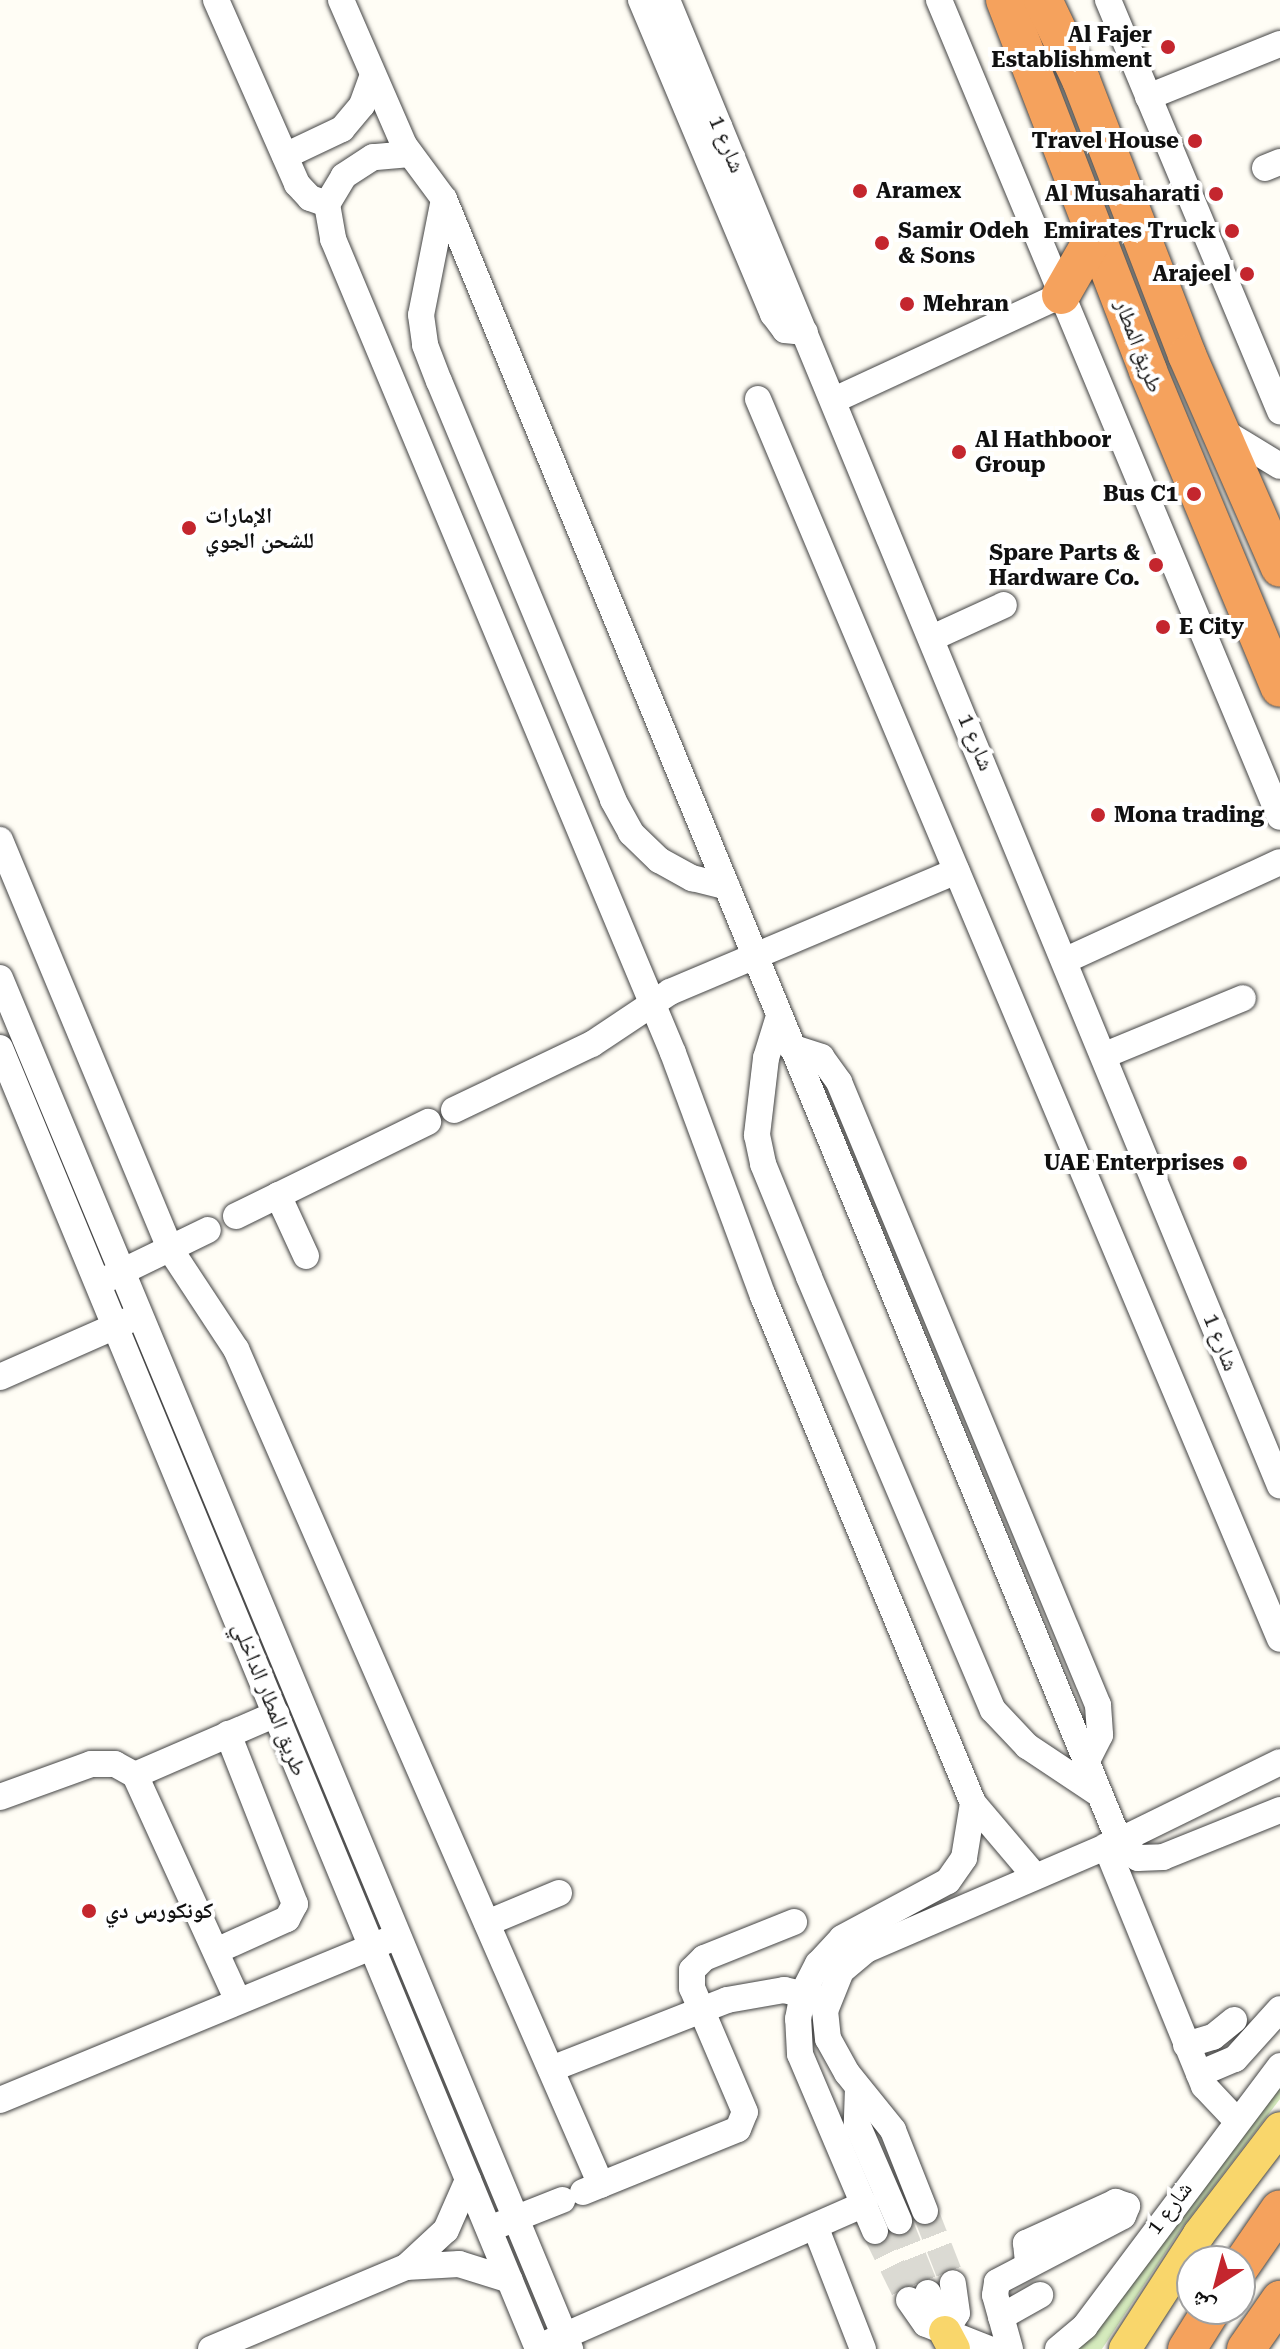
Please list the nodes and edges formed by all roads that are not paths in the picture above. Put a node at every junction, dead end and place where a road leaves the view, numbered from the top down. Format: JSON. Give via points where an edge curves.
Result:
{"nodes":[{"id":1,"x":216,"y":0,"type":"edge"},
{"id":2,"x":341,"y":0,"type":"edge"},
{"id":3,"x":641,"y":0,"type":"edge"},
{"id":4,"x":667,"y":0,"type":"edge"},
{"id":5,"x":939,"y":0,"type":"edge"},
{"id":6,"x":1005,"y":0,"type":"edge"},
{"id":7,"x":1108,"y":0,"type":"edge"},
{"id":8,"x":1049,"y":7,"type":"edge"},
{"id":9,"x":1280,"y":44,"type":"edge"},
{"id":10,"x":373,"y":75,"type":"junction"},
{"id":11,"x":1148,"y":97,"type":"junction"},
{"id":12,"x":410,"y":154,"type":"junction"},
{"id":13,"x":285,"y":156,"type":"junction"},
{"id":14,"x":444,"y":199,"type":"junction"},
{"id":15,"x":327,"y":204,"type":"junction"},
{"id":16,"x":1096,"y":234,"type":"junction"},
{"id":17,"x":1061,"y":295,"type":"junction"},
{"id":18,"x":805,"y":332,"type":"junction"},
{"id":19,"x":422,"y":337,"type":"junction"},
{"id":20,"x":380,"y":357,"type":"junction"},
{"id":21,"x":758,"y":399,"type":"dead end"},
{"id":22,"x":834,"y":400,"type":"junction"},
{"id":23,"x":1280,"y":412,"type":"edge"},
{"id":24,"x":1219,"y":429,"type":"junction"},
{"id":25,"x":1280,"y":466,"type":"edge"},
{"id":26,"x":1280,"y":568,"type":"edge"},
{"id":27,"x":1004,"y":605,"type":"dead end"},
{"id":28,"x":932,"y":638,"type":"junction"},
{"id":29,"x":1280,"y":688,"type":"edge"},
{"id":30,"x":1280,"y":817,"type":"edge"},
{"id":31,"x":0,"y":840,"type":"edge"},
{"id":32,"x":1280,"y":862,"type":"edge"},
{"id":33,"x":957,"y":871,"type":"junction"},
{"id":34,"x":727,"y":887,"type":"junction"},
{"id":35,"x":754,"y":956,"type":"junction"},
{"id":36,"x":1066,"y":960,"type":"junction"},
{"id":37,"x":0,"y":978,"type":"edge"},
{"id":38,"x":1243,"y":998,"type":"dead end"},
{"id":39,"x":649,"y":1003,"type":"junction"},
{"id":40,"x":779,"y":1016,"type":"junction"},
{"id":41,"x":0,"y":1048,"type":"edge"},
{"id":42,"x":1105,"y":1055,"type":"junction"},
{"id":43,"x":454,"y":1110,"type":"dead end"},
{"id":44,"x":428,"y":1122,"type":"dead end"},
{"id":45,"x":278,"y":1195,"type":"junction"},
{"id":46,"x":236,"y":1216,"type":"dead end"},
{"id":47,"x":208,"y":1230,"type":"dead end"},
{"id":48,"x":170,"y":1249,"type":"junction"},
{"id":49,"x":306,"y":1256,"type":"dead end"},
{"id":50,"x":121,"y":1273,"type":"junction"},
{"id":51,"x":96,"y":1283,"type":"junction"},
{"id":52,"x":139,"y":1316,"type":"junction"},
{"id":53,"x":114,"y":1326,"type":"junction"},
{"id":54,"x":0,"y":1377,"type":"edge"},
{"id":55,"x":1280,"y":1486,"type":"edge"},
{"id":56,"x":1280,"y":1639,"type":"edge"},
{"id":57,"x":276,"y":1714,"type":"junction"},
{"id":58,"x":228,"y":1734,"type":"junction"},
{"id":59,"x":1280,"y":1762,"type":"edge"},
{"id":60,"x":135,"y":1775,"type":"junction"},
{"id":61,"x":1099,"y":1794,"type":"junction"},
{"id":62,"x":0,"y":1797,"type":"edge"},
{"id":63,"x":973,"y":1803,"type":"junction"},
{"id":64,"x":1280,"y":1810,"type":"edge"},
{"id":65,"x":1112,"y":1843,"type":"junction"},
{"id":66,"x":1035,"y":1876,"type":"junction"},
{"id":67,"x":559,"y":1893,"type":"dead end"},
{"id":68,"x":794,"y":1922,"type":"dead end"},
{"id":69,"x":487,"y":1923,"type":"junction"},
{"id":70,"x":398,"y":1935,"type":"junction"},
{"id":71,"x":371,"y":1947,"type":"junction"},
{"id":72,"x":216,"y":1951,"type":"junction"},
{"id":73,"x":815,"y":1996,"type":"junction"},
{"id":74,"x":238,"y":2001,"type":"junction"},
{"id":75,"x":1280,"y":2009,"type":"edge"},
{"id":76,"x":701,"y":2010,"type":"junction"},
{"id":77,"x":1234,"y":2020,"type":"dead end"},
{"id":78,"x":1186,"y":2045,"type":"junction"},
{"id":79,"x":1280,"y":2066,"type":"edge"},
{"id":80,"x":551,"y":2069,"type":"junction"},
{"id":81,"x":1199,"y":2074,"type":"junction"},
{"id":82,"x":858,"y":2088,"type":"junction"},
{"id":83,"x":0,"y":2100,"type":"edge"},
{"id":84,"x":1236,"y":2120,"type":"junction"},
{"id":85,"x":1280,"y":2128,"type":"edge"},
{"id":86,"x":468,"y":2180,"type":"junction"},
{"id":87,"x":582,"y":2192,"type":"junction"},
{"id":88,"x":865,"y":2204,"type":"junction"},
{"id":89,"x":1280,"y":2209,"type":"edge"},
{"id":90,"x":925,"y":2211,"type":"tunnel mouth"},
{"id":91,"x":515,"y":2219,"type":"junction"},
{"id":92,"x":815,"y":2226,"type":"junction"},
{"id":93,"x":489,"y":2229,"type":"junction"},
{"id":94,"x":1255,"y":2245,"type":"edge"},
{"id":95,"x":1028,"y":2263,"type":"dead end"},
{"id":96,"x":406,"y":2267,"type":"junction"},
{"id":97,"x":510,"y":2280,"type":"junction"},
{"id":98,"x":953,"y":2283,"type":"tunnel mouth"},
{"id":99,"x":1040,"y":2295,"type":"dead end"},
{"id":100,"x":919,"y":2296,"type":"tunnel mouth"},
{"id":101,"x":1280,"y":2300,"type":"edge"},
{"id":102,"x":1001,"y":2317,"type":"junction"},
{"id":103,"x":1202,"y":2325,"type":"edge"},
{"id":104,"x":568,"y":2342,"type":"edge"},
{"id":105,"x":945,"y":2343,"type":"edge"},
{"id":106,"x":538,"y":2348,"type":"edge"},
{"id":107,"x":211,"y":2349,"type":"edge"},
{"id":108,"x":863,"y":2349,"type":"edge"},
{"id":109,"x":989,"y":2349,"type":"edge"},
{"id":110,"x":1010,"y":2349,"type":"edge"},
{"id":111,"x":1058,"y":2349,"type":"edge"},
{"id":112,"x":1125,"y":2349,"type":"edge"},
{"id":113,"x":1187,"y":2349,"type":"edge"},
{"id":114,"x":1246,"y":2349,"type":"edge"}],
"edges":[{"from":1,"to":13,"type":"street"},
{"from":2,"to":10,"type":"street"},
{"from":3,"to":18,"type":"street","via":[[773,314],[785,330]]},
{"from":4,"to":18,"type":"street","name":"شارع 1"},
{"from":5,"to":17,"type":"street"},
{"from":6,"to":16,"type":"highway","name":"طريق المطار"},
{"from":7,"to":11,"type":"street"},
{"from":8,"to":24,"type":"highway","name":"طريق المطار"},
{"from":9,"to":11,"type":"street"},
{"from":10,"to":12,"type":"street"},
{"from":10,"to":13,"type":"street","via":[[362,105],[342,129]]},
{"from":11,"to":23,"type":"street"},
{"from":12,"to":14,"type":"street"},
{"from":12,"to":15,"type":"street","via":[[391,153],[357,165],[332,190]]},
{"from":13,"to":15,"type":"street","via":[[303,192]]},
{"from":14,"to":19,"type":"street","via":[[423,302]]},
{"from":14,"to":34,"type":"street"},
{"from":15,"to":20,"type":"street","via":[[333,239]]},
{"from":16,"to":17,"type":"highway"},
{"from":16,"to":29,"type":"highway","name":"طريق المطار"},
{"from":17,"to":22,"type":"street"},
{"from":17,"to":30,"type":"street"},
{"from":18,"to":22,"type":"street","name":"شارع 1"},
{"from":19,"to":20,"type":"street","via":[[400,361]]},
{"from":19,"to":34,"type":"street","via":[[631,833],[659,860],[692,878]]},
{"from":20,"to":39,"type":"street"},
{"from":21,"to":33,"type":"street"},
{"from":22,"to":28,"type":"street","name":"شارع 1"},
{"from":24,"to":25,"type":"street"},
{"from":24,"to":26,"type":"highway","name":"طريق المطار"},
{"from":27,"to":28,"type":"street"},
{"from":28,"to":36,"type":"street","name":"شارع 1"},
{"from":31,"to":48,"type":"street"},
{"from":32,"to":36,"type":"street"},
{"from":33,"to":35,"type":"street"},
{"from":33,"to":56,"type":"street"},
{"from":34,"to":35,"type":"street"},
{"from":35,"to":39,"type":"street"},
{"from":35,"to":40,"type":"street"},
{"from":36,"to":42,"type":"street","name":"شارع 1"},
{"from":37,"to":50,"type":"street"},
{"from":38,"to":42,"type":"street"},
{"from":39,"to":43,"type":"street","via":[[592,1044]]},
{"from":39,"to":63,"type":"street","via":[[673,1053],[769,1310]]},
{"from":40,"to":61,"type":"street"},
{"from":40,"to":61,"type":"street","via":[[766,1058],[757,1135],[763,1164],[803,1263],[987,1699],[1027,1746]]},
{"from":41,"to":51,"type":"street","name":"طريق المطار الداخلي"},
{"from":42,"to":55,"type":"street","name":"شارع 1"},
{"from":44,"to":45,"type":"street"},
{"from":45,"to":46,"type":"street"},
{"from":45,"to":49,"type":"street"},
{"from":47,"to":48,"type":"street"},
{"from":48,"to":50,"type":"street"},
{"from":48,"to":69,"type":"street","via":[[236,1349]]},
{"from":50,"to":51,"type":"street"},
{"from":50,"to":52,"type":"street"},
{"from":51,"to":53,"type":"street","name":"طريق المطار الداخلي"},
{"from":52,"to":53,"type":"street"},
{"from":52,"to":70,"type":"street"},
{"from":53,"to":54,"type":"street"},
{"from":53,"to":57,"type":"street","name":"طريق المطار الداخلي"},
{"from":57,"to":58,"type":"street"},
{"from":57,"to":71,"type":"street","name":"طريق المطار الداخلي"},
{"from":58,"to":60,"type":"street"},
{"from":58,"to":72,"type":"street","via":[[295,1904],[287,1919]]},
{"from":59,"to":65,"type":"street"},
{"from":60,"to":62,"type":"street","via":[[115,1764],[91,1764]]},
{"from":60,"to":72,"type":"street"},
{"from":61,"to":65,"type":"street"},
{"from":63,"to":66,"type":"street"},
{"from":63,"to":73,"type":"street","via":[[968,1843],[957,1871],[935,1890],[842,1938],[818,1964]]},
{"from":64,"to":65,"type":"street","via":[[1163,1857],[1138,1858]]},
{"from":65,"to":66,"type":"street"},
{"from":65,"to":78,"type":"street"},
{"from":66,"to":73,"type":"street","via":[[866,1950]]},
{"from":67,"to":69,"type":"street"},
{"from":68,"to":76,"type":"street","via":[[697,1963],[690,1979]]},
{"from":69,"to":80,"type":"street"},
{"from":70,"to":71,"type":"street"},
{"from":70,"to":91,"type":"street"},
{"from":71,"to":74,"type":"street"},
{"from":71,"to":86,"type":"street","name":"طريق المطار الداخلي"},
{"from":72,"to":74,"type":"street"},
{"from":73,"to":76,"type":"street","via":[[765,1991]]},
{"from":73,"to":82,"type":"street","via":[[828,2039]]},
{"from":73,"to":88,"type":"street","via":[[798,2019],[800,2054]]},
{"from":74,"to":83,"type":"street"},
{"from":75,"to":81,"type":"street","via":[[1235,2059]]},
{"from":76,"to":80,"type":"street"},
{"from":76,"to":87,"type":"street","via":[[745,2112],[744,2122],[729,2134]]},
{"from":77,"to":78,"type":"street","via":[[1213,2037]]},
{"from":78,"to":81,"type":"street"},
{"from":79,"to":84,"type":"street","name":"شارع 1"},
{"from":80,"to":87,"type":"street"},
{"from":81,"to":84,"type":"street","via":[[1213,2098]]},
{"from":82,"to":88,"type":"street","via":[[857,2124],[887,2226]]},
{"from":82,"to":90,"type":"street","via":[[893,2130]]},
{"from":84,"to":111,"type":"street","name":"شارع 1","via":[[1085,2326]]},
{"from":85,"to":112,"type":"main road","via":[[1199,2234]]},
{"from":86,"to":93,"type":"street","name":"طريق المطار الداخلي"},
{"from":86,"to":96,"type":"street","via":[[446,2230]]},
{"from":87,"to":91,"type":"street"},
{"from":88,"to":92,"type":"street"},
{"from":89,"to":94,"type":"highway"},
{"from":91,"to":93,"type":"street"},
{"from":91,"to":104,"type":"street"},
{"from":92,"to":104,"type":"street"},
{"from":92,"to":108,"type":"street"},
{"from":93,"to":97,"type":"street","name":"طريق المطار الداخلي"},
{"from":95,"to":102,"type":"street","via":[[997,2282]]},
{"from":96,"to":97,"type":"street","via":[[459,2264]]},
{"from":96,"to":107,"type":"street"},
{"from":97,"to":106,"type":"street","name":"طريق المطار الداخلي"},
{"from":98,"to":105,"type":"street","via":[[957,2313]]},
{"from":99,"to":102,"type":"street"},
{"from":100,"to":105,"type":"street","via":[[926,2324]]},
{"from":101,"to":114,"type":"highway"},
{"from":102,"to":110,"type":"street"},
{"from":103,"to":113,"type":"highway"},
{"from":104,"to":106,"type":"street"},
{"from":105,"to":109,"type":"street"}]}
